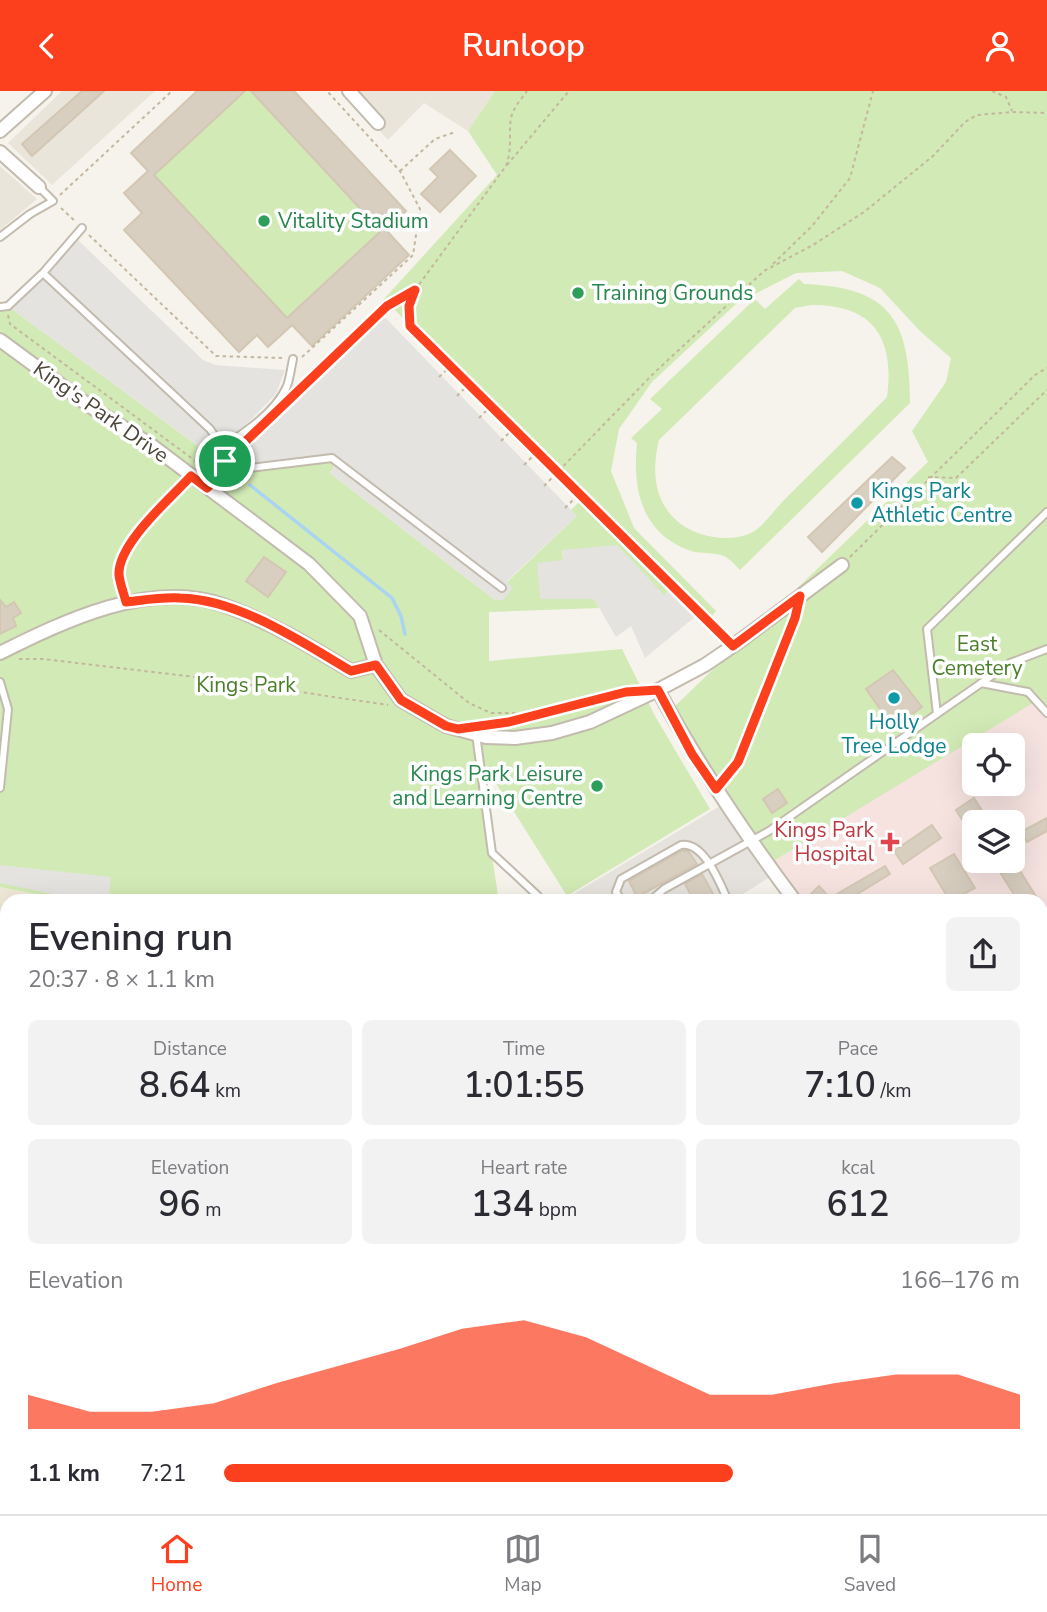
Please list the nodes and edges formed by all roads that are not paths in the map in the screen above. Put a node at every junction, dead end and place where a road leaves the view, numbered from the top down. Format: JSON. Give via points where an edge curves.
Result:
{"nodes":[{"id":1,"x":45,"y":91,"type":"edge"},
{"id":2,"x":349,"y":91,"type":"edge"},
{"id":3,"x":378,"y":123,"type":"dead end"},
{"id":4,"x":0,"y":131,"type":"edge"},
{"id":5,"x":0,"y":152,"type":"edge"},
{"id":6,"x":39,"y":187,"type":"joint"},
{"id":7,"x":82,"y":228,"type":"road end"},
{"id":8,"x":0,"y":237,"type":"edge"},
{"id":9,"x":43,"y":273,"type":"junction"},
{"id":10,"x":3,"y":307,"type":"edge"},
{"id":11,"x":0,"y":340,"type":"edge"},
{"id":12,"x":293,"y":359,"type":"road end"},
{"id":13,"x":222,"y":447,"type":"junction"},
{"id":14,"x":225,"y":471,"type":"junction"},
{"id":15,"x":207,"y":488,"type":"junction"},
{"id":16,"x":1047,"y":512,"type":"edge"},
{"id":17,"x":842,"y":565,"type":"road end"},
{"id":18,"x":502,"y":588,"type":"dead end"},
{"id":19,"x":1047,"y":649,"type":"edge"},
{"id":20,"x":0,"y":653,"type":"edge"},
{"id":21,"x":376,"y":665,"type":"junction"},
{"id":22,"x":0,"y":682,"type":"edge"},
{"id":23,"x":981,"y":683,"type":"junction"},
{"id":24,"x":658,"y":690,"type":"junction"},
{"id":25,"x":1047,"y":713,"type":"edge"},
{"id":26,"x":937,"y":714,"type":"junction"},
{"id":27,"x":476,"y":734,"type":"junction"},
{"id":28,"x":0,"y":788,"type":"edge"},
{"id":29,"x":751,"y":843,"type":"junction"},
{"id":30,"x":709,"y":864,"type":"junction"},
{"id":31,"x":537,"y":894,"type":"edge"},
{"id":32,"x":617,"y":894,"type":"edge"},
{"id":33,"x":658,"y":894,"type":"edge"},
{"id":34,"x":724,"y":894,"type":"edge"},
{"id":35,"x":790,"y":894,"type":"edge"}],
"edges":[{"from":1,"to":4,"type":"street"},
{"from":2,"to":3,"type":"street"},
{"from":5,"to":6,"type":"street"},
{"from":6,"to":8,"type":"lane","via":[[53,201]]},
{"from":7,"to":9,"type":"lane"},
{"from":9,"to":10,"type":"lane"},
{"from":9,"to":13,"type":"lane","via":[[189,408]]},
{"from":11,"to":15,"type":"street","name":"King's Park Drive"},
{"from":12,"to":13,"type":"lane","via":[[282,395],[243,434]]},
{"from":13,"to":14,"type":"lane"},
{"from":14,"to":15,"type":"lane"},
{"from":14,"to":18,"type":"lane","via":[[332,458]]},
{"from":15,"to":21,"type":"street","name":"King's Park Drive","via":[[309,564],[360,616]]},
{"from":16,"to":26,"type":"lane","via":[[927,629]]},
{"from":17,"to":24,"type":"street","name":"King's Park Drive","via":[[733,646]]},
{"from":19,"to":23,"type":"lane","via":[[1010,663]]},
{"from":20,"to":21,"type":"street","via":[[64,622],[126,602],[181,597],[221,604],[293,636],[351,671]]},
{"from":21,"to":27,"type":"street","name":"King's Park Drive","via":[[401,700],[446,726]]},
{"from":22,"to":28,"type":"lane","via":[[8,709]]},
{"from":23,"to":25,"type":"lane","via":[[1028,692]]},
{"from":23,"to":26,"type":"lane"},
{"from":24,"to":27,"type":"street","name":"King's Park Drive","via":[[590,722],[552,733],[515,738]]},
{"from":24,"to":29,"type":"street","via":[[692,754]]},
{"from":26,"to":29,"type":"lane"},
{"from":27,"to":31,"type":"lane","via":[[492,853]]},
{"from":29,"to":30,"type":"lane"},
{"from":29,"to":35,"type":"street"},
{"from":30,"to":32,"type":"lane","via":[[693,846],[681,845],[621,879]]},
{"from":30,"to":33,"type":"lane"},
{"from":30,"to":34,"type":"lane"}]}
